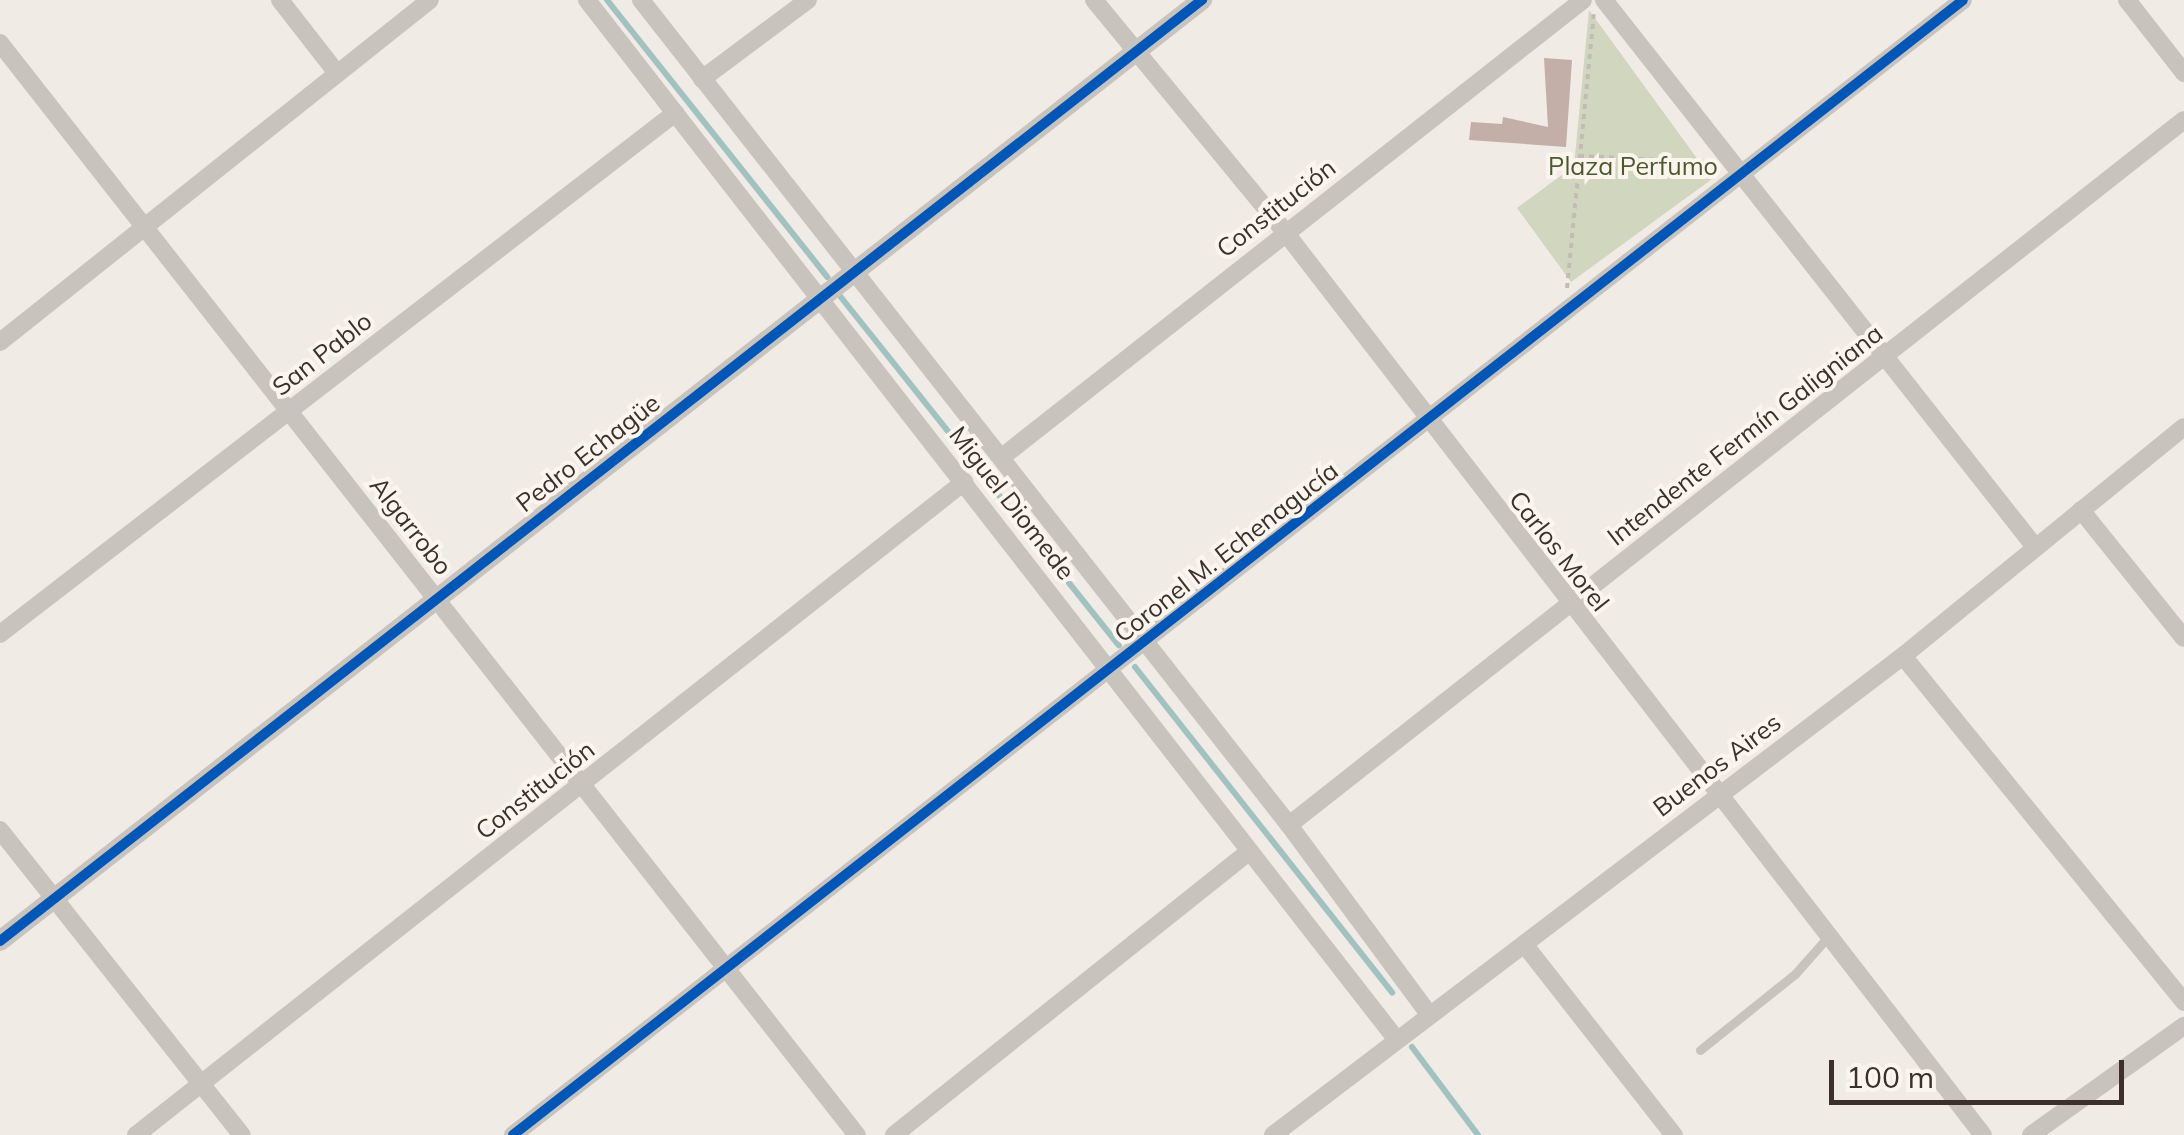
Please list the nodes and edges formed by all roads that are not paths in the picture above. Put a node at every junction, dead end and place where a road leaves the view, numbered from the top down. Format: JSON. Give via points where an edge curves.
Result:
{"nodes":[{"id":1,"x":280,"y":0,"type":"edge"},
{"id":2,"x":430,"y":0,"type":"edge"},
{"id":3,"x":587,"y":0,"type":"edge"},
{"id":4,"x":642,"y":0,"type":"edge"},
{"id":5,"x":808,"y":0,"type":"edge"},
{"id":6,"x":1094,"y":0,"type":"edge"},
{"id":7,"x":1202,"y":0,"type":"edge"},
{"id":8,"x":1583,"y":0,"type":"edge"},
{"id":9,"x":1604,"y":0,"type":"edge"},
{"id":10,"x":1964,"y":0,"type":"edge"},
{"id":11,"x":2127,"y":0,"type":"edge"},
{"id":12,"x":0,"y":43,"type":"edge"},
{"id":13,"x":1135,"y":52,"type":"junction"},
{"id":14,"x":336,"y":72,"type":"junction"},
{"id":15,"x":2184,"y":73,"type":"edge"},
{"id":16,"x":702,"y":79,"type":"junction"},
{"id":17,"x":674,"y":113,"type":"junction"},
{"id":18,"x":2184,"y":120,"type":"edge"},
{"id":19,"x":1737,"y":168,"type":"junction"},
{"id":20,"x":145,"y":228,"type":"junction"},
{"id":21,"x":1285,"y":232,"type":"junction"},
{"id":22,"x":852,"y":272,"type":"junction"},
{"id":23,"x":821,"y":297,"type":"junction"},
{"id":24,"x":0,"y":342,"type":"edge"},
{"id":25,"x":1884,"y":359,"type":"junction"},
{"id":26,"x":290,"y":410,"type":"junction"},
{"id":27,"x":1425,"y":422,"type":"junction"},
{"id":28,"x":2184,"y":428,"type":"edge"},
{"id":29,"x":1002,"y":458,"type":"junction"},
{"id":30,"x":964,"y":482,"type":"junction"},
{"id":31,"x":2081,"y":510,"type":"junction"},
{"id":32,"x":2036,"y":546,"type":"junction"},
{"id":33,"x":434,"y":598,"type":"junction"},
{"id":34,"x":1568,"y":604,"type":"junction"},
{"id":35,"x":0,"y":634,"type":"edge"},
{"id":36,"x":2184,"y":638,"type":"edge"},
{"id":37,"x":1144,"y":640,"type":"junction"},
{"id":38,"x":1903,"y":656,"type":"junction"},
{"id":39,"x":1110,"y":670,"type":"junction"},
{"id":40,"x":584,"y":784,"type":"junction"},
{"id":41,"x":1719,"y":794,"type":"junction"},
{"id":42,"x":1289,"y":825,"type":"junction"},
{"id":43,"x":0,"y":830,"type":"edge"},
{"id":44,"x":1250,"y":851,"type":"junction"},
{"id":45,"x":54,"y":898,"type":"junction"},
{"id":46,"x":1827,"y":938,"type":"junction"},
{"id":47,"x":0,"y":941,"type":"edge"},
{"id":48,"x":1524,"y":944,"type":"junction"},
{"id":49,"x":725,"y":969,"type":"junction"},
{"id":50,"x":2184,"y":1002,"type":"edge"},
{"id":51,"x":1428,"y":1013,"type":"junction"},
{"id":52,"x":2184,"y":1026,"type":"edge"},
{"id":53,"x":1396,"y":1039,"type":"junction"},
{"id":54,"x":1700,"y":1050,"type":"dead end"},
{"id":55,"x":200,"y":1084,"type":"junction"},
{"id":56,"x":136,"y":1135,"type":"edge"},
{"id":57,"x":242,"y":1135,"type":"edge"},
{"id":58,"x":513,"y":1135,"type":"edge"},
{"id":59,"x":857,"y":1135,"type":"edge"},
{"id":60,"x":894,"y":1135,"type":"edge"},
{"id":61,"x":1274,"y":1135,"type":"edge"},
{"id":62,"x":1674,"y":1135,"type":"edge"},
{"id":63,"x":1982,"y":1135,"type":"edge"},
{"id":64,"x":2031,"y":1135,"type":"edge"}],
"edges":[{"from":1,"to":14,"type":"street"},
{"from":2,"to":14,"type":"street"},
{"from":3,"to":17,"type":"street","name":"Miguel Diomede"},
{"from":4,"to":16,"type":"street","name":"Miguel Diomede"},
{"from":5,"to":16,"type":"street"},
{"from":6,"to":13,"type":"street","name":"Carlos Morel"},
{"from":7,"to":13,"type":"street","name":"Pedro Echagüe"},
{"from":8,"to":21,"type":"street","name":"Constitución"},
{"from":9,"to":19,"type":"street"},
{"from":10,"to":19,"type":"street","name":"Coronel M. Echenagucía"},
{"from":11,"to":15,"type":"street"},
{"from":12,"to":20,"type":"street","name":"Algarrobo"},
{"from":13,"to":21,"type":"street","name":"Carlos Morel"},
{"from":13,"to":22,"type":"street","name":"Pedro Echagüe"},
{"from":14,"to":20,"type":"street"},
{"from":16,"to":22,"type":"street","name":"Miguel Diomede"},
{"from":17,"to":23,"type":"street","name":"Miguel Diomede"},
{"from":17,"to":26,"type":"street","name":"San Pablo"},
{"from":18,"to":25,"type":"street","name":"Intendente Fermín Galigniana"},
{"from":19,"to":25,"type":"street"},
{"from":19,"to":27,"type":"street","name":"Coronel M. Echenagucía"},
{"from":20,"to":24,"type":"street"},
{"from":20,"to":26,"type":"street","name":"Algarrobo"},
{"from":21,"to":27,"type":"street","name":"Carlos Morel"},
{"from":21,"to":29,"type":"street","name":"Constitución"},
{"from":22,"to":23,"type":"street","name":"Pedro Echagüe"},
{"from":22,"to":29,"type":"street","name":"Miguel Diomede"},
{"from":23,"to":30,"type":"street","name":"Miguel Diomede"},
{"from":23,"to":33,"type":"street","name":"Pedro Echagüe"},
{"from":25,"to":32,"type":"street"},
{"from":25,"to":34,"type":"street","name":"Intendente Fermín Galigniana"},
{"from":26,"to":33,"type":"street","name":"Algarrobo"},
{"from":26,"to":35,"type":"street","name":"San Pablo"},
{"from":27,"to":34,"type":"street","name":"Carlos Morel"},
{"from":27,"to":37,"type":"street","name":"Coronel M. Echenagucía"},
{"from":28,"to":31,"type":"street","name":"Buenos Aires"},
{"from":29,"to":37,"type":"street","name":"Miguel Diomede"},
{"from":30,"to":39,"type":"street","name":"Miguel Diomede"},
{"from":30,"to":40,"type":"street","name":"Constitución"},
{"from":31,"to":32,"type":"street","name":"Buenos Aires"},
{"from":31,"to":36,"type":"street"},
{"from":32,"to":38,"type":"street","name":"Buenos Aires"},
{"from":33,"to":40,"type":"street","name":"Algarrobo"},
{"from":33,"to":45,"type":"street","name":"Pedro Echagüe"},
{"from":34,"to":41,"type":"street","name":"Carlos Morel"},
{"from":34,"to":42,"type":"street","name":"Intendente Fermín Galigniana"},
{"from":37,"to":39,"type":"street","name":"Coronel M. Echenagucía"},
{"from":37,"to":42,"type":"street","name":"Miguel Diomede"},
{"from":38,"to":41,"type":"street","name":"Buenos Aires"},
{"from":38,"to":50,"type":"street"},
{"from":39,"to":44,"type":"street","name":"Miguel Diomede"},
{"from":39,"to":49,"type":"street","name":"Coronel M. Echenagucía"},
{"from":40,"to":49,"type":"street","name":"Algarrobo"},
{"from":40,"to":55,"type":"street","name":"Constitución"},
{"from":41,"to":46,"type":"street","name":"Carlos Morel"},
{"from":41,"to":48,"type":"street","name":"Buenos Aires"},
{"from":42,"to":51,"type":"street","name":"Miguel Diomede"},
{"from":43,"to":45,"type":"street"},
{"from":44,"to":53,"type":"street","name":"Miguel Diomede"},
{"from":44,"to":60,"type":"street"},
{"from":45,"to":47,"type":"street","name":"Pedro Echagüe"},
{"from":45,"to":55,"type":"street"},
{"from":46,"to":54,"type":"lane","via":[[1795,974]]},
{"from":46,"to":63,"type":"street","name":"Carlos Morel"},
{"from":48,"to":51,"type":"street","name":"Buenos Aires"},
{"from":48,"to":62,"type":"street"},
{"from":49,"to":58,"type":"street","name":"Coronel M. Echenagucía"},
{"from":49,"to":59,"type":"street","name":"Algarrobo"},
{"from":51,"to":53,"type":"street","name":"Buenos Aires"},
{"from":52,"to":64,"type":"street"},
{"from":53,"to":61,"type":"street","name":"Buenos Aires"},
{"from":55,"to":56,"type":"street","name":"Constitución"},
{"from":55,"to":57,"type":"street"}]}
